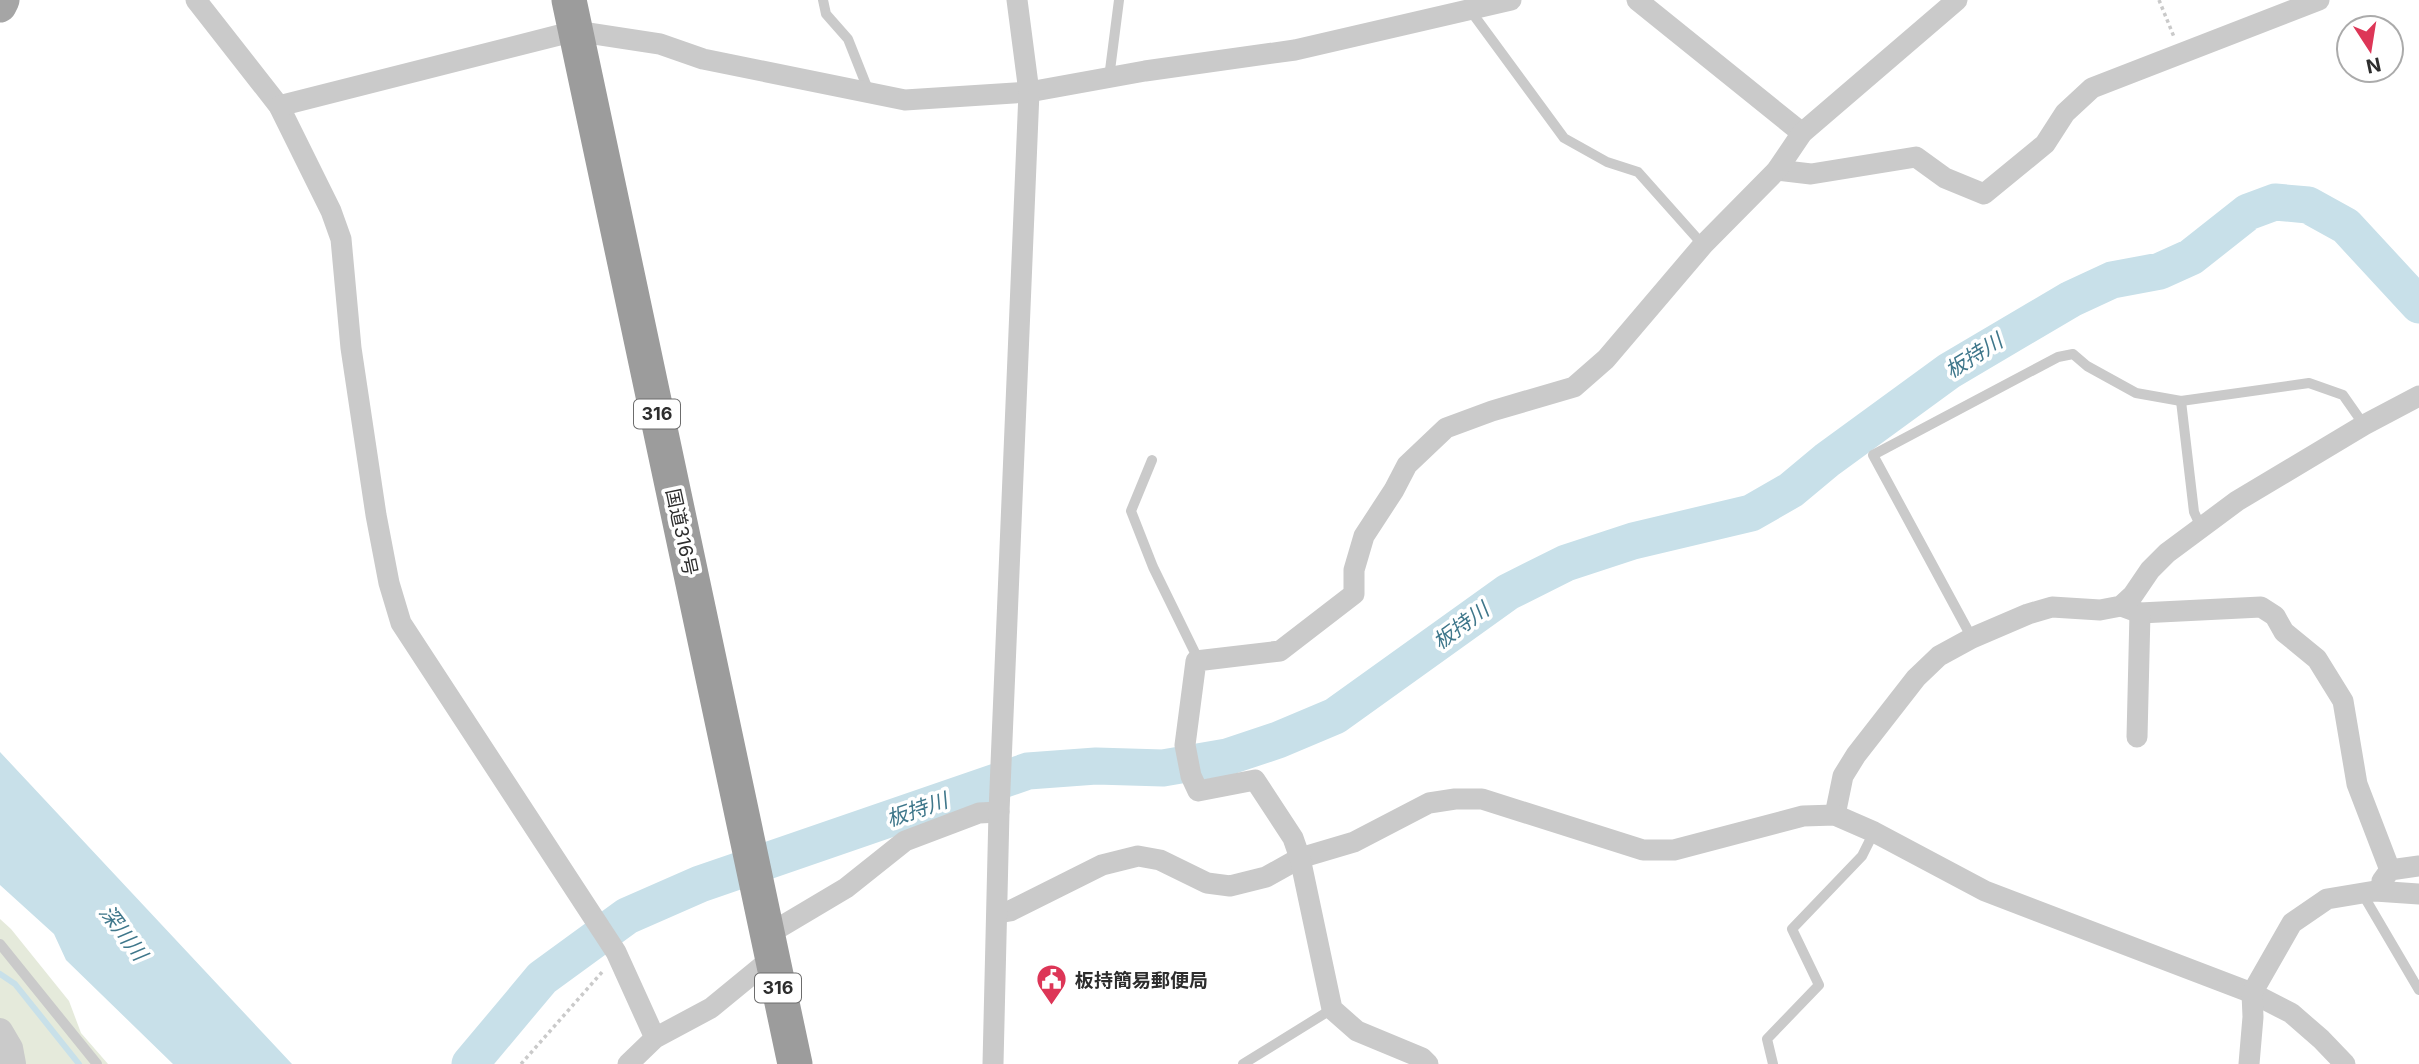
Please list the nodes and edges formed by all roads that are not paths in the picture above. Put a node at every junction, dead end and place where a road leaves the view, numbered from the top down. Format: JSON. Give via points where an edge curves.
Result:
{"nodes":[{"id":1,"x":3,"y":0,"type":"edge"},
{"id":2,"x":196,"y":0,"type":"edge"},
{"id":3,"x":823,"y":0,"type":"edge"},
{"id":4,"x":1017,"y":0,"type":"edge"},
{"id":5,"x":1118,"y":0,"type":"edge"},
{"id":6,"x":1511,"y":0,"type":"edge"},
{"id":7,"x":1637,"y":0,"type":"edge"},
{"id":8,"x":1957,"y":0,"type":"edge"},
{"id":9,"x":2319,"y":0,"type":"edge"},
{"id":10,"x":0,"y":6,"type":"edge"},
{"id":11,"x":1470,"y":10,"type":"junction"},
{"id":12,"x":572,"y":15,"type":"edge"},
{"id":13,"x":1109,"y":78,"type":"junction"},
{"id":14,"x":869,"y":92,"type":"junction"},
{"id":15,"x":1029,"y":92,"type":"junction"},
{"id":16,"x":279,"y":106,"type":"junction"},
{"id":17,"x":1802,"y":133,"type":"junction"},
{"id":18,"x":1777,"y":170,"type":"junction"},
{"id":19,"x":1703,"y":245,"type":"junction"},
{"id":20,"x":2419,"y":396,"type":"edge"},
{"id":21,"x":2181,"y":401,"type":"junction"},
{"id":22,"x":2364,"y":425,"type":"junction"},
{"id":23,"x":1152,"y":460,"type":"dead end"},
{"id":24,"x":2201,"y":527,"type":"junction"},
{"id":25,"x":2131,"y":609,"type":"junction"},
{"id":26,"x":1972,"y":638,"type":"junction"},
{"id":27,"x":1199,"y":661,"type":"junction"},
{"id":28,"x":2137,"y":737,"type":"dead end"},
{"id":29,"x":1000,"y":804,"type":"junction"},
{"id":30,"x":1835,"y":815,"type":"junction"},
{"id":31,"x":1874,"y":832,"type":"junction"},
{"id":32,"x":1300,"y":858,"type":"junction"},
{"id":33,"x":2419,"y":866,"type":"edge"},
{"id":34,"x":2390,"y":870,"type":"junction"},
{"id":35,"x":2368,"y":892,"type":"junction"},
{"id":36,"x":2419,"y":894,"type":"edge"},
{"id":37,"x":998,"y":913,"type":"junction"},
{"id":38,"x":767,"y":936,"type":"junction"},
{"id":39,"x":0,"y":944,"type":"edge"},
{"id":40,"x":2419,"y":990,"type":"edge"},
{"id":41,"x":2252,"y":993,"type":"junction"},
{"id":42,"x":1332,"y":1009,"type":"junction"},
{"id":43,"x":0,"y":1031,"type":"edge"},
{"id":44,"x":655,"y":1038,"type":"junction"},
{"id":45,"x":13,"y":1064,"type":"edge"},
{"id":46,"x":97,"y":1064,"type":"edge"},
{"id":47,"x":628,"y":1064,"type":"edge"},
{"id":48,"x":794,"y":1064,"type":"edge"},
{"id":49,"x":993,"y":1064,"type":"edge"},
{"id":50,"x":1243,"y":1064,"type":"edge"},
{"id":51,"x":1428,"y":1064,"type":"edge"},
{"id":52,"x":1773,"y":1064,"type":"edge"},
{"id":53,"x":2249,"y":1064,"type":"edge"},
{"id":54,"x":2344,"y":1064,"type":"edge"}],
"edges":[{"from":1,"to":10,"type":"main road"},
{"from":2,"to":16,"type":"street"},
{"from":3,"to":14,"type":"lane","via":[[826,14],[848,39]]},
{"from":4,"to":15,"type":"street"},
{"from":5,"to":13,"type":"lane"},
{"from":6,"to":11,"type":"street"},
{"from":7,"to":17,"type":"street"},
{"from":8,"to":17,"type":"street"},
{"from":9,"to":18,"type":"street","via":[[2092,88],[2065,113],[2045,144],[1984,194],[1945,178],[1916,157],[1811,174]]},
{"from":11,"to":13,"type":"street","via":[[1295,50]]},
{"from":11,"to":19,"type":"lane","via":[[1564,138],[1606,162],[1637,172]]},
{"from":12,"to":14,"type":"street","via":[[703,59]]},
{"from":12,"to":16,"type":"street"},
{"from":12,"to":38,"type":"highway","name":"国道316号","number":"316"},
{"from":13,"to":15,"type":"street"},
{"from":14,"to":15,"type":"street","via":[[905,100]]},
{"from":15,"to":29,"type":"street"},
{"from":16,"to":44,"type":"street","via":[[341,239],[351,348],[376,515],[401,623],[618,956]]},
{"from":17,"to":18,"type":"street"},
{"from":18,"to":19,"type":"street"},
{"from":19,"to":27,"type":"street","via":[[1615,349],[1574,387],[1446,428],[1407,464],[1364,536],[1353,594],[1279,651]]},
{"from":20,"to":22,"type":"street"},
{"from":21,"to":22,"type":"lane","via":[[2309,383],[2343,396]]},
{"from":21,"to":24,"type":"lane","via":[[2194,512]]},
{"from":21,"to":26,"type":"lane","via":[[2136,393],[2073,354],[2058,357],[1873,455]]},
{"from":22,"to":24,"type":"street"},
{"from":23,"to":27,"type":"lane","via":[[1132,511],[1153,567]]},
{"from":24,"to":25,"type":"street","via":[[2150,570],[2133,595]]},
{"from":25,"to":26,"type":"street","via":[[2052,607]]},
{"from":25,"to":28,"type":"street"},
{"from":25,"to":34,"type":"street","via":[[2261,607],[2275,615],[2284,632],[2317,659],[2343,702],[2357,784]]},
{"from":26,"to":30,"type":"street","via":[[1939,656],[1907,689],[1843,776]]},
{"from":27,"to":32,"type":"street","via":[[1185,745],[1198,792],[1255,780],[1293,838]]},
{"from":29,"to":37,"type":"street"},
{"from":29,"to":38,"type":"street","via":[[905,841],[846,888]]},
{"from":30,"to":31,"type":"street"},
{"from":30,"to":32,"type":"street","via":[[1803,816],[1674,850],[1643,850],[1482,799],[1455,799],[1429,803],[1354,842]]},
{"from":31,"to":41,"type":"street","via":[[1985,891]]},
{"from":31,"to":52,"type":"lane","via":[[1862,856],[1792,929],[1819,985],[1767,1039]]},
{"from":32,"to":37,"type":"street","via":[[1266,877],[1230,886],[1207,883],[1160,860],[1138,856],[1102,865]]},
{"from":32,"to":42,"type":"street"},
{"from":33,"to":34,"type":"street"},
{"from":34,"to":35,"type":"street"},
{"from":35,"to":36,"type":"street"},
{"from":35,"to":40,"type":"lane"},
{"from":35,"to":41,"type":"street","via":[[2327,899],[2292,923]]},
{"from":37,"to":49,"type":"street"},
{"from":38,"to":44,"type":"street","via":[[761,967],[711,1008]]},
{"from":38,"to":48,"type":"highway","name":"国道316号","number":"316"},
{"from":39,"to":46,"type":"lane"},
{"from":41,"to":53,"type":"street"},
{"from":41,"to":54,"type":"street","via":[[2291,1013]]},
{"from":42,"to":50,"type":"lane"},
{"from":42,"to":51,"type":"street","via":[[1357,1031]]},
{"from":43,"to":45,"type":"street"},
{"from":44,"to":47,"type":"street"}]}
